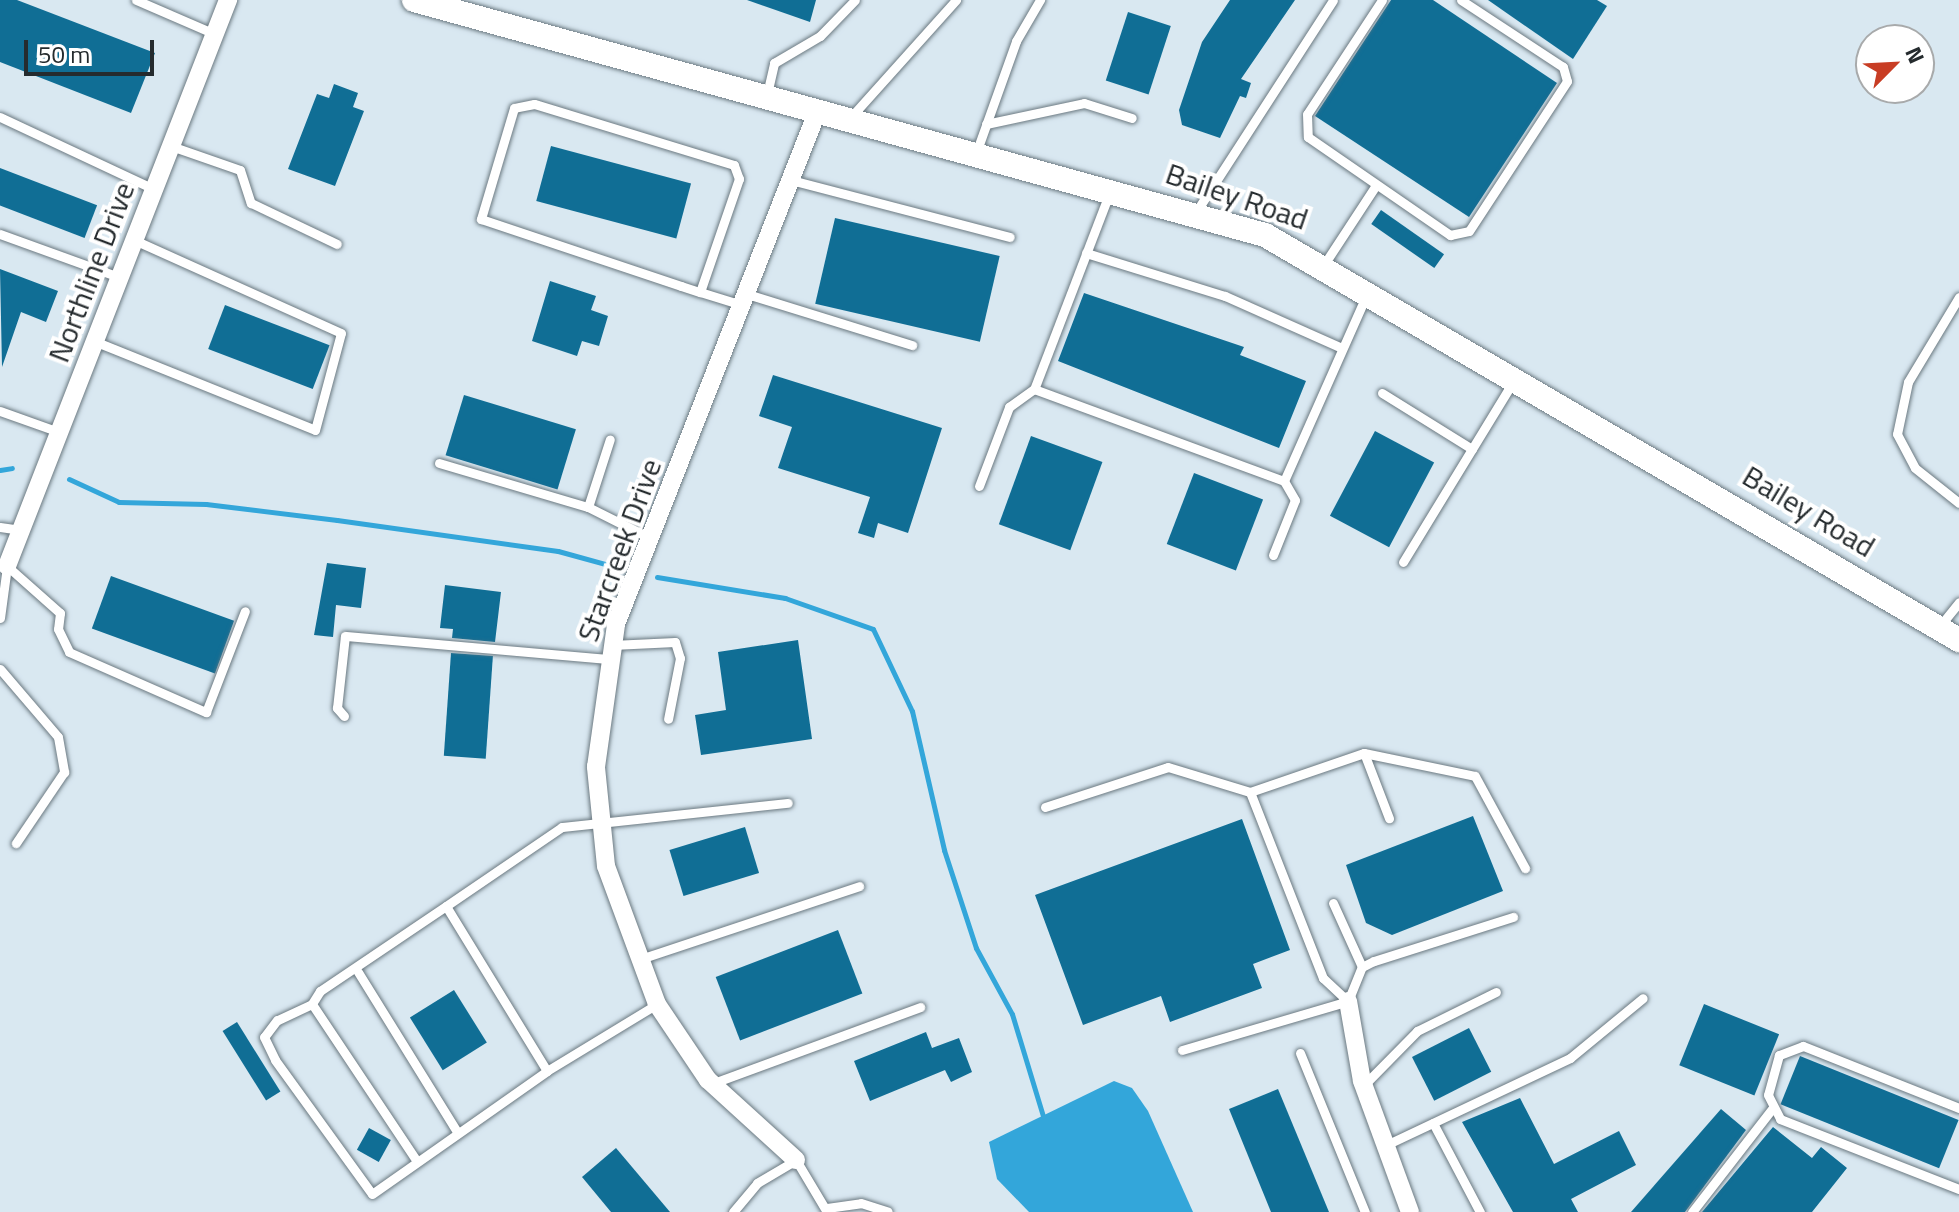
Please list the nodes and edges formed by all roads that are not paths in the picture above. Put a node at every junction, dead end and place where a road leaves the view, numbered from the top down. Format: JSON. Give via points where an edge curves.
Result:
{"nodes":[{"id":1,"x":136,"y":0,"type":"edge"},
{"id":2,"x":228,"y":0,"type":"edge"},
{"id":3,"x":414,"y":0,"type":"edge"},
{"id":4,"x":855,"y":0,"type":"edge"},
{"id":5,"x":956,"y":0,"type":"edge"},
{"id":6,"x":1040,"y":0,"type":"edge"},
{"id":7,"x":1333,"y":0,"type":"edge"},
{"id":8,"x":1382,"y":0,"type":"edge"},
{"id":9,"x":1461,"y":0,"type":"edge"},
{"id":10,"x":215,"y":34,"type":"junction"},
{"id":11,"x":767,"y":94,"type":"junction"},
{"id":12,"x":818,"y":110,"type":"junction"},
{"id":13,"x":0,"y":117,"type":"edge"},
{"id":14,"x":850,"y":118,"type":"junction"},
{"id":15,"x":1132,"y":118,"type":"dead end"},
{"id":16,"x":986,"y":124,"type":"junction"},
{"id":17,"x":171,"y":146,"type":"junction"},
{"id":18,"x":976,"y":153,"type":"junction"},
{"id":19,"x":791,"y":180,"type":"junction"},
{"id":20,"x":1376,"y":185,"type":"junction"},
{"id":21,"x":154,"y":189,"type":"junction"},
{"id":22,"x":1111,"y":189,"type":"junction"},
{"id":23,"x":1196,"y":212,"type":"junction"},
{"id":24,"x":0,"y":234,"type":"edge"},
{"id":25,"x":1010,"y":237,"type":"dead end"},
{"id":26,"x":134,"y":240,"type":"junction"},
{"id":27,"x":337,"y":244,"type":"dead end"},
{"id":28,"x":1086,"y":253,"type":"junction"},
{"id":29,"x":1325,"y":263,"type":"junction"},
{"id":30,"x":119,"y":277,"type":"junction"},
{"id":31,"x":1369,"y":289,"type":"junction"},
{"id":32,"x":700,"y":292,"type":"junction"},
{"id":33,"x":1959,"y":297,"type":"edge"},
{"id":34,"x":744,"y":300,"type":"junction"},
{"id":35,"x":94,"y":341,"type":"junction"},
{"id":36,"x":912,"y":345,"type":"dead end"},
{"id":37,"x":1342,"y":348,"type":"junction"},
{"id":38,"x":1517,"y":376,"type":"junction"},
{"id":39,"x":1034,"y":389,"type":"junction"},
{"id":40,"x":1382,"y":393,"type":"dead end"},
{"id":41,"x":0,"y":411,"type":"edge"},
{"id":42,"x":59,"y":432,"type":"junction"},
{"id":43,"x":610,"y":439,"type":"dead end"},
{"id":44,"x":1472,"y":449,"type":"junction"},
{"id":45,"x":439,"y":463,"type":"dead end"},
{"id":46,"x":1284,"y":481,"type":"junction"},
{"id":47,"x":979,"y":486,"type":"dead end"},
{"id":48,"x":1959,"y":503,"type":"edge"},
{"id":49,"x":588,"y":507,"type":"junction"},
{"id":50,"x":0,"y":527,"type":"edge"},
{"id":51,"x":21,"y":530,"type":"junction"},
{"id":52,"x":650,"y":538,"type":"junction"},
{"id":53,"x":1273,"y":555,"type":"dead end"},
{"id":54,"x":1403,"y":562,"type":"dead end"},
{"id":55,"x":4,"y":568,"type":"edge"},
{"id":56,"x":1959,"y":602,"type":"edge"},
{"id":57,"x":245,"y":611,"type":"dead end"},
{"id":58,"x":0,"y":618,"type":"edge"},
{"id":59,"x":1949,"y":634,"type":"edge"},
{"id":60,"x":611,"y":652,"type":"junction"},
{"id":61,"x":0,"y":669,"type":"edge"},
{"id":62,"x":344,"y":716,"type":"dead end"},
{"id":63,"x":668,"y":719,"type":"dead end"},
{"id":64,"x":1364,"y":753,"type":"junction"},
{"id":65,"x":1250,"y":792,"type":"junction"},
{"id":66,"x":788,"y":803,"type":"dead end"},
{"id":67,"x":1045,"y":807,"type":"dead end"},
{"id":68,"x":1389,"y":818,"type":"dead end"},
{"id":69,"x":599,"y":822,"type":"junction"},
{"id":70,"x":16,"y":843,"type":"dead end"},
{"id":71,"x":1525,"y":868,"type":"dead end"},
{"id":72,"x":859,"y":886,"type":"dead end"},
{"id":73,"x":1333,"y":903,"type":"dead end"},
{"id":74,"x":446,"y":906,"type":"junction"},
{"id":75,"x":1513,"y":917,"type":"dead end"},
{"id":76,"x":636,"y":960,"type":"junction"},
{"id":77,"x":1362,"y":967,"type":"junction"},
{"id":78,"x":358,"y":972,"type":"junction"},
{"id":79,"x":1496,"y":992,"type":"dead end"},
{"id":80,"x":1643,"y":998,"type":"dead end"},
{"id":81,"x":1348,"y":1001,"type":"junction"},
{"id":82,"x":312,"y":1004,"type":"junction"},
{"id":83,"x":657,"y":1004,"type":"junction"},
{"id":84,"x":920,"y":1007,"type":"dead end"},
{"id":85,"x":1182,"y":1050,"type":"dead end"},
{"id":86,"x":1300,"y":1053,"type":"dead end"},
{"id":87,"x":547,"y":1071,"type":"junction"},
{"id":88,"x":711,"y":1084,"type":"junction"},
{"id":89,"x":1364,"y":1085,"type":"junction"},
{"id":90,"x":1959,"y":1108,"type":"edge"},
{"id":91,"x":1772,"y":1109,"type":"junction"},
{"id":92,"x":1433,"y":1123,"type":"junction"},
{"id":93,"x":456,"y":1130,"type":"junction"},
{"id":94,"x":1383,"y":1147,"type":"junction"},
{"id":95,"x":416,"y":1160,"type":"junction"},
{"id":96,"x":796,"y":1160,"type":"junction"},
{"id":97,"x":1959,"y":1189,"type":"edge"},
{"id":98,"x":827,"y":1210,"type":"edge"},
{"id":99,"x":733,"y":1212,"type":"edge"},
{"id":100,"x":888,"y":1212,"type":"edge"},
{"id":101,"x":1365,"y":1212,"type":"edge"},
{"id":102,"x":1410,"y":1212,"type":"edge"},
{"id":103,"x":1480,"y":1212,"type":"edge"},
{"id":104,"x":1692,"y":1212,"type":"edge"}],
"edges":[{"from":1,"to":10,"type":"lane"},
{"from":2,"to":10,"type":"street","name":"Northline Drive"},
{"from":3,"to":11,"type":"street","name":"Bailey Road"},
{"from":4,"to":11,"type":"lane","via":[[820,36],[774,63]]},
{"from":5,"to":14,"type":"lane"},
{"from":6,"to":16,"type":"lane","via":[[1016,41]]},
{"from":7,"to":23,"type":"lane"},
{"from":8,"to":20,"type":"lane","via":[[1307,114],[1308,137]]},
{"from":9,"to":20,"type":"lane","via":[[1563,67],[1567,81],[1469,231],[1450,235]]},
{"from":10,"to":17,"type":"street","name":"Northline Drive"},
{"from":11,"to":12,"type":"street","name":"Bailey Road"},
{"from":12,"to":14,"type":"street","name":"Bailey Road"},
{"from":12,"to":19,"type":"street","name":"Starcreek Drive"},
{"from":13,"to":21,"type":"lane"},
{"from":14,"to":18,"type":"street","name":"Bailey Road"},
{"from":15,"to":16,"type":"lane","via":[[1084,103]]},
{"from":16,"to":18,"type":"lane"},
{"from":17,"to":21,"type":"street","name":"Northline Drive"},
{"from":17,"to":27,"type":"lane","via":[[240,170],[251,203]]},
{"from":18,"to":22,"type":"street","name":"Bailey Road"},
{"from":19,"to":25,"type":"lane"},
{"from":19,"to":34,"type":"street","name":"Starcreek Drive"},
{"from":20,"to":29,"type":"lane"},
{"from":21,"to":26,"type":"street","name":"Northline Drive"},
{"from":22,"to":23,"type":"street","name":"Bailey Road"},
{"from":22,"to":28,"type":"lane"},
{"from":23,"to":29,"type":"street","name":"Bailey Road"},
{"from":24,"to":30,"type":"lane"},
{"from":26,"to":30,"type":"street","name":"Northline Drive"},
{"from":26,"to":35,"type":"lane","via":[[341,333],[315,430]]},
{"from":28,"to":37,"type":"lane","via":[[1225,296]]},
{"from":28,"to":39,"type":"lane"},
{"from":29,"to":31,"type":"street","name":"Bailey Road"},
{"from":30,"to":35,"type":"street","name":"Northline Drive"},
{"from":31,"to":37,"type":"lane"},
{"from":31,"to":38,"type":"street","name":"Bailey Road"},
{"from":32,"to":32,"type":"lane","via":[[481,219],[514,108],[534,104],[734,165],[739,179]]},
{"from":32,"to":34,"type":"lane"},
{"from":33,"to":48,"type":"lane","via":[[1908,382],[1897,434],[1915,468]]},
{"from":34,"to":36,"type":"lane"},
{"from":34,"to":52,"type":"street","name":"Starcreek Drive"},
{"from":35,"to":42,"type":"street","name":"Northline Drive"},
{"from":37,"to":46,"type":"lane"},
{"from":38,"to":44,"type":"lane"},
{"from":38,"to":59,"type":"street","name":"Bailey Road"},
{"from":39,"to":46,"type":"lane"},
{"from":39,"to":47,"type":"lane","via":[[1009,407]]},
{"from":40,"to":44,"type":"lane"},
{"from":41,"to":42,"type":"lane"},
{"from":42,"to":51,"type":"street","name":"Northline Drive"},
{"from":43,"to":49,"type":"lane"},
{"from":44,"to":54,"type":"lane"},
{"from":45,"to":49,"type":"lane"},
{"from":46,"to":53,"type":"lane","via":[[1295,500]]},
{"from":49,"to":52,"type":"lane"},
{"from":50,"to":51,"type":"lane"},
{"from":51,"to":55,"type":"street","name":"Northline Drive"},
{"from":52,"to":60,"type":"street","name":"Starcreek Drive"},
{"from":55,"to":57,"type":"lane","via":[[60,613],[58,629],[69,652],[206,712]]},
{"from":55,"to":58,"type":"lane"},
{"from":56,"to":59,"type":"lane"},
{"from":60,"to":62,"type":"lane","via":[[345,636],[337,708]]},
{"from":60,"to":63,"type":"lane","via":[[675,642],[680,658]]},
{"from":60,"to":69,"type":"street","name":"Starcreek Drive","via":[[596,767]]},
{"from":61,"to":70,"type":"lane","via":[[58,737],[64,772]]},
{"from":64,"to":65,"type":"lane"},
{"from":64,"to":68,"type":"lane"},
{"from":64,"to":71,"type":"lane","via":[[1475,776]]},
{"from":65,"to":67,"type":"lane","via":[[1168,767]]},
{"from":65,"to":81,"type":"lane","via":[[1323,978]]},
{"from":66,"to":69,"type":"lane"},
{"from":69,"to":74,"type":"lane","via":[[553,832]]},
{"from":69,"to":76,"type":"street","name":"Starcreek Drive"},
{"from":72,"to":76,"type":"lane"},
{"from":73,"to":77,"type":"lane"},
{"from":74,"to":78,"type":"lane"},
{"from":74,"to":87,"type":"lane"},
{"from":75,"to":77,"type":"lane"},
{"from":76,"to":83,"type":"street","name":"Starcreek Drive"},
{"from":77,"to":81,"type":"lane"},
{"from":78,"to":82,"type":"lane","via":[[320,991]]},
{"from":78,"to":93,"type":"lane"},
{"from":79,"to":89,"type":"lane","via":[[1417,1031]]},
{"from":80,"to":92,"type":"lane","via":[[1570,1058]]},
{"from":81,"to":85,"type":"lane"},
{"from":81,"to":89,"type":"street"},
{"from":82,"to":95,"type":"lane"},
{"from":82,"to":95,"type":"lane","via":[[277,1020],[264,1037],[275,1060],[372,1194]]},
{"from":83,"to":87,"type":"lane"},
{"from":83,"to":88,"type":"street","name":"Starcreek Drive"},
{"from":84,"to":88,"type":"lane"},
{"from":86,"to":101,"type":"lane"},
{"from":87,"to":93,"type":"lane"},
{"from":88,"to":96,"type":"street","name":"Starcreek Drive"},
{"from":89,"to":94,"type":"street"},
{"from":90,"to":91,"type":"lane","via":[[1803,1046],[1779,1055]]},
{"from":91,"to":97,"type":"lane","via":[[1780,1119]]},
{"from":91,"to":104,"type":"lane"},
{"from":92,"to":94,"type":"lane"},
{"from":92,"to":103,"type":"lane"},
{"from":93,"to":95,"type":"lane"},
{"from":94,"to":102,"type":"street"},
{"from":96,"to":98,"type":"lane"},
{"from":96,"to":99,"type":"lane","via":[[757,1183]]},
{"from":98,"to":100,"type":"lane","via":[[861,1203]]}]}
